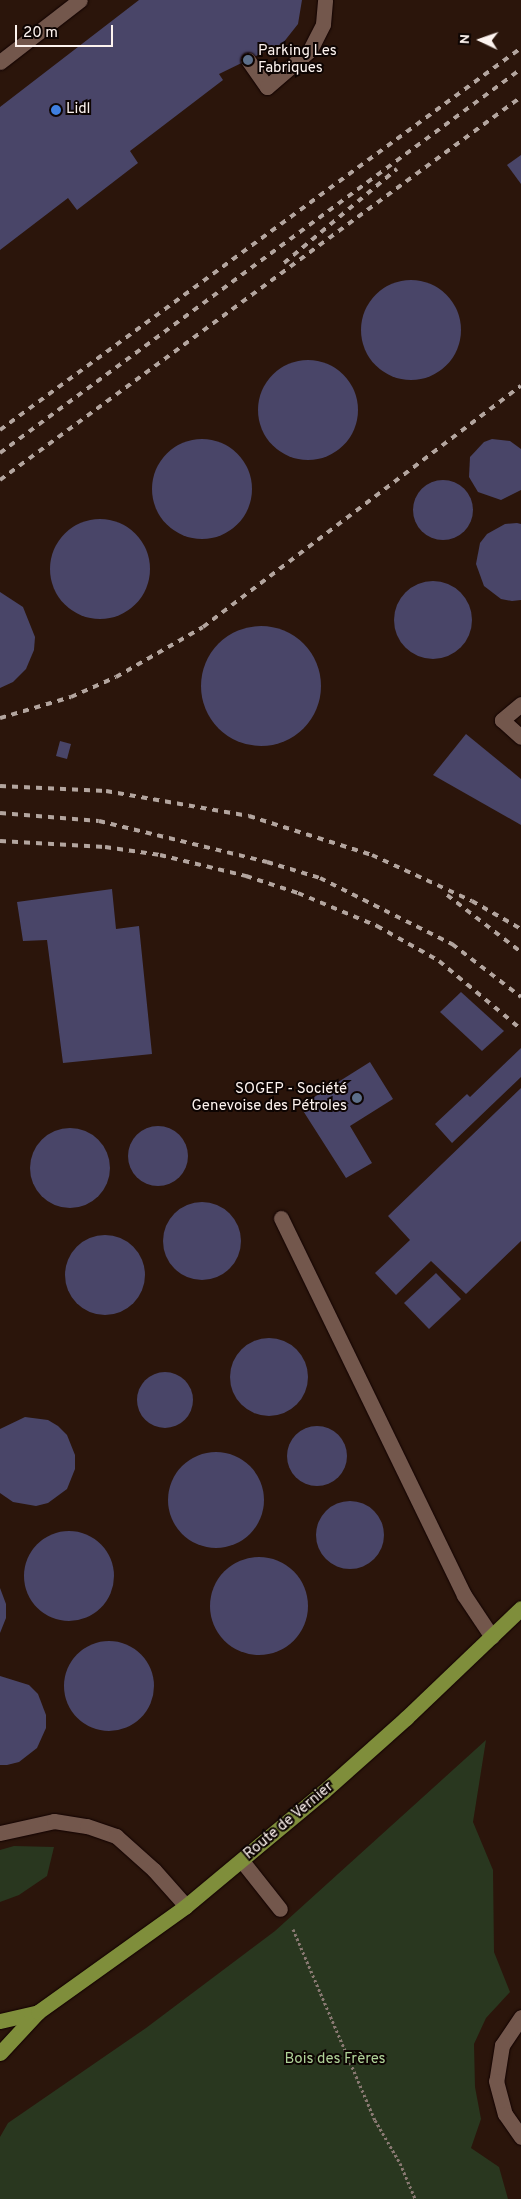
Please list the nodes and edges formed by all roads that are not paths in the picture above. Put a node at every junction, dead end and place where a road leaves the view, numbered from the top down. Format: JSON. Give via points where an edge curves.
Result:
{"nodes":[{"id":1,"x":80,"y":0,"type":"edge"},
{"id":2,"x":325,"y":0,"type":"edge"},
{"id":3,"x":248,"y":60,"type":"dead end"},
{"id":4,"x":0,"y":62,"type":"edge"},
{"id":5,"x":521,"y":704,"type":"edge"},
{"id":6,"x":521,"y":737,"type":"edge"},
{"id":7,"x":281,"y":1218,"type":"dead end"},
{"id":8,"x":521,"y":1608,"type":"edge"},
{"id":9,"x":492,"y":1637,"type":"junction"},
{"id":10,"x":0,"y":1833,"type":"edge"},
{"id":11,"x":242,"y":1861,"type":"junction"},
{"id":12,"x":186,"y":1906,"type":"junction"},
{"id":13,"x":280,"y":1909,"type":"road end"},
{"id":14,"x":38,"y":2012,"type":"junction"},
{"id":15,"x":521,"y":2017,"type":"edge"},
{"id":16,"x":0,"y":2021,"type":"edge"},
{"id":17,"x":0,"y":2053,"type":"edge"},
{"id":18,"x":521,"y":2137,"type":"edge"}],
"edges":[{"from":1,"to":4,"type":"street"},
{"from":2,"to":3,"type":"street","via":[[322,24],[310,50],[267,87]]},
{"from":5,"to":6,"type":"street","via":[[502,720]]},
{"from":7,"to":9,"type":"street","via":[[464,1595]]},
{"from":8,"to":9,"type":"main road","name":"Route de Vernier"},
{"from":9,"to":11,"type":"main road","name":"Route de Vernier","via":[[406,1718]]},
{"from":10,"to":12,"type":"street","via":[[54,1821],[86,1826],[116,1836],[154,1870]]},
{"from":11,"to":12,"type":"main road","name":"Route de Vernier"},
{"from":11,"to":13,"type":"street"},
{"from":12,"to":14,"type":"main road","name":"Route de Vernier"},
{"from":14,"to":16,"type":"main road","name":"Route de Vernier"},
{"from":14,"to":17,"type":"main road","name":"Route de Vernier"},
{"from":15,"to":18,"type":"street","via":[[502,2045],[496,2081],[505,2114]]}]}
